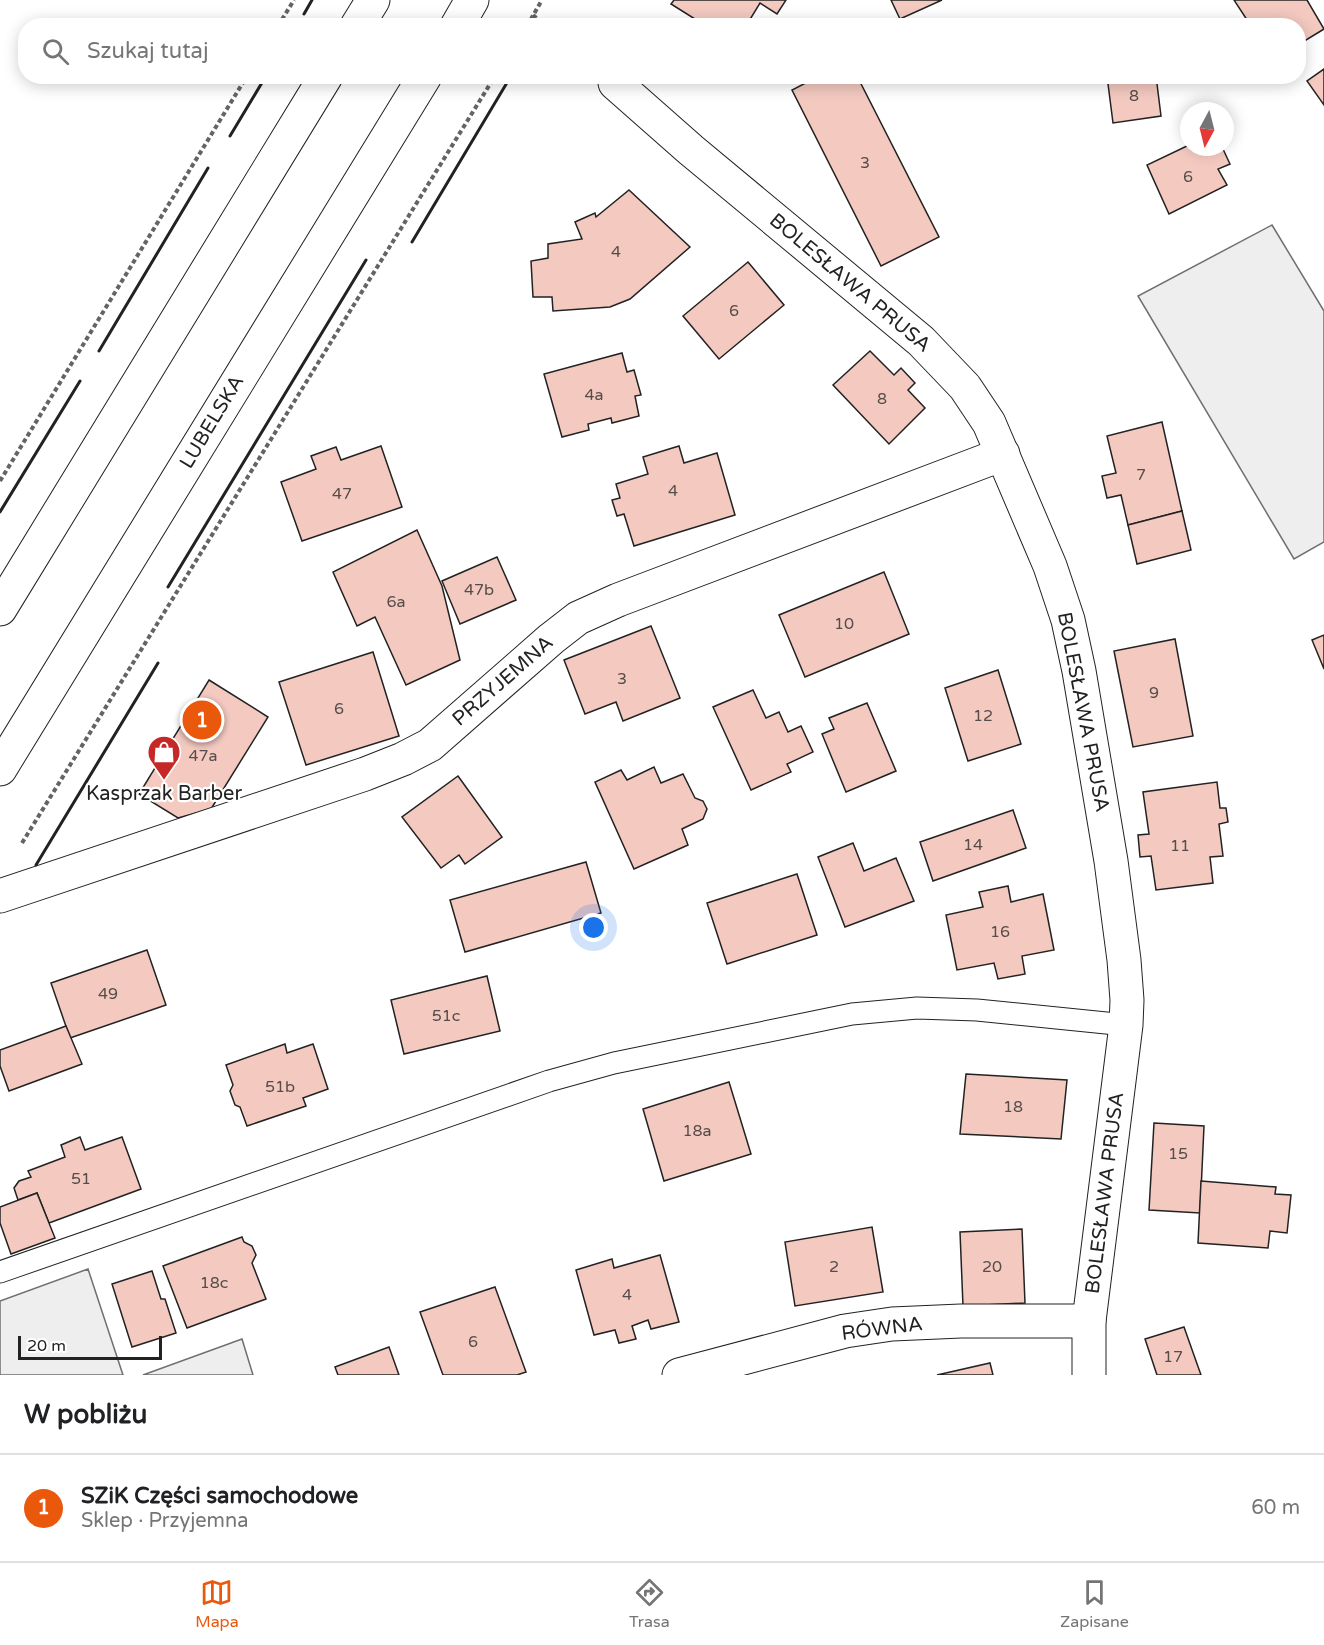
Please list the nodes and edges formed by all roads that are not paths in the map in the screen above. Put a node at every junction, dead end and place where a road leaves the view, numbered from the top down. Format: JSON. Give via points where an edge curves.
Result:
{"nodes":[{"id":1,"x":373,"y":0,"type":"edge"},
{"id":2,"x":472,"y":0,"type":"edge"},
{"id":3,"x":362,"y":18,"type":"edge"},
{"id":4,"x":462,"y":18,"type":"edge"},
{"id":5,"x":321,"y":84,"type":"edge"},
{"id":6,"x":420,"y":84,"type":"edge"},
{"id":7,"x":617,"y":84,"type":"edge"},
{"id":8,"x":1003,"y":453,"type":"junction"},
{"id":9,"x":0,"y":609,"type":"edge"},
{"id":10,"x":0,"y":769,"type":"edge"},
{"id":11,"x":0,"y":896,"type":"edge"},
{"id":12,"x":1126,"y":1025,"type":"junction"},
{"id":13,"x":0,"y":1272,"type":"edge"},
{"id":14,"x":1089,"y":1321,"type":"junction"},
{"id":15,"x":679,"y":1375,"type":"edge"},
{"id":16,"x":1089,"y":1375,"type":"edge"}],
"edges":[{"from":1,"to":3,"type":"street"},
{"from":2,"to":4,"type":"street"},
{"from":5,"to":9,"type":"street"},
{"from":6,"to":10,"type":"street","name":"LUBELSKA"},
{"from":7,"to":8,"type":"street","name":"BOLESŁAWA PRUSA","via":[[921,341],[965,387]]},
{"from":8,"to":11,"type":"street","name":"PRZYJEMNA","via":[[578,618],[430,745],[403,759]]},
{"from":8,"to":12,"type":"street","name":"BOLESŁAWA PRUSA","via":[[1050,566],[1079,671],[1111,861],[1124,960]]},
{"from":12,"to":13,"type":"lane","via":[[916,1008],[852,1014],[614,1063],[549,1081]]},
{"from":12,"to":14,"type":"street","name":"BOLESŁAWA PRUSA"},
{"from":14,"to":15,"type":"street","name":"RÓWNA","via":[[892,1324],[845,1332]]},
{"from":14,"to":16,"type":"street","name":"BOLESŁAWA PRUSA"}]}
